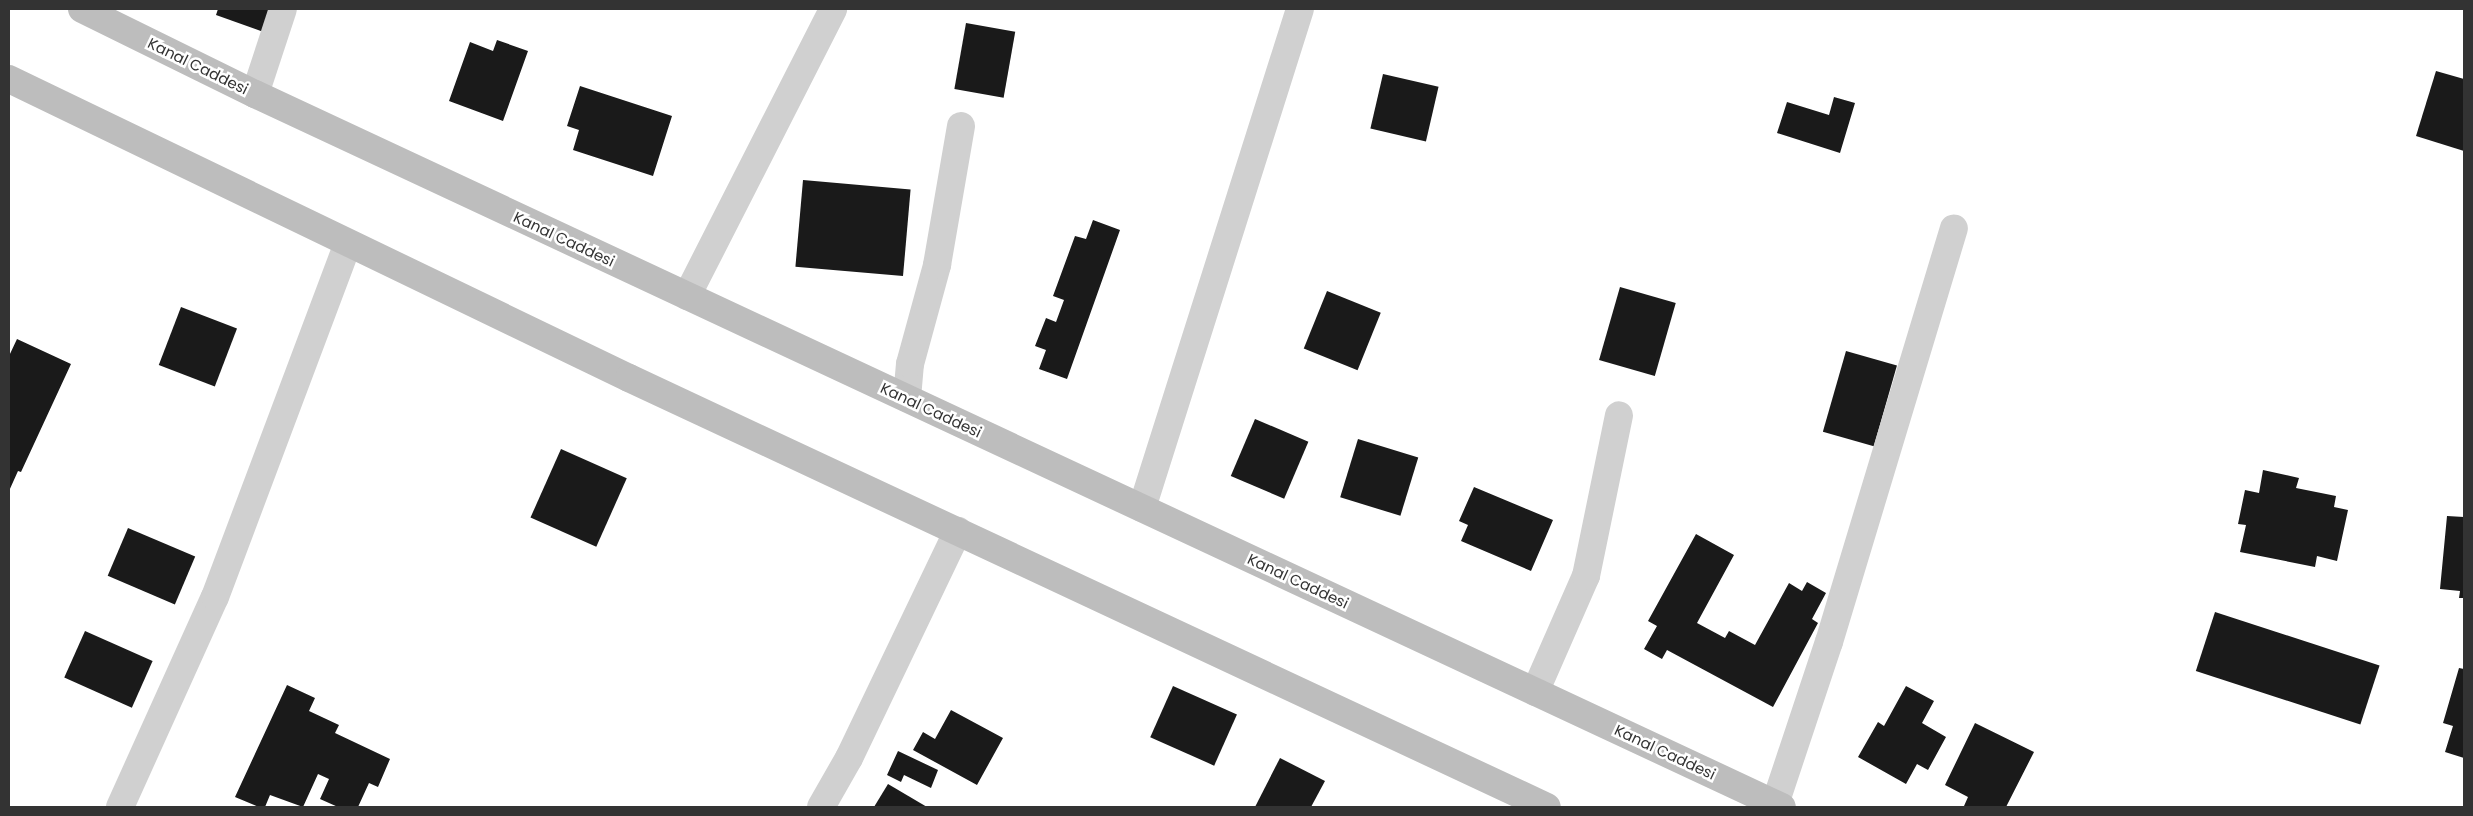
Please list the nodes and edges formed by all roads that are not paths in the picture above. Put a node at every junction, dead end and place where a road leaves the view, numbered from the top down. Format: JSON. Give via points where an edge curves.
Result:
{"nodes":[{"id":1,"x":82,"y":9,"type":"edge"},
{"id":2,"x":283,"y":9,"type":"edge"},
{"id":3,"x":833,"y":9,"type":"edge"},
{"id":4,"x":1300,"y":9,"type":"edge"},
{"id":5,"x":9,"y":79,"type":"edge"},
{"id":6,"x":255,"y":94,"type":"junction"},
{"id":7,"x":961,"y":126,"type":"dead end"},
{"id":8,"x":1954,"y":228,"type":"dead end"},
{"id":9,"x":348,"y":243,"type":"junction"},
{"id":10,"x":687,"y":296,"type":"junction"},
{"id":11,"x":907,"y":398,"type":"junction"},
{"id":12,"x":1619,"y":415,"type":"dead end"},
{"id":13,"x":1142,"y":508,"type":"junction"},
{"id":14,"x":958,"y":531,"type":"junction"},
{"id":15,"x":1535,"y":692,"type":"junction"},
{"id":16,"x":1779,"y":806,"type":"edge"},
{"id":17,"x":120,"y":807,"type":"edge"},
{"id":18,"x":821,"y":807,"type":"edge"},
{"id":19,"x":1547,"y":807,"type":"edge"}],
"edges":[{"from":1,"to":6,"type":"main road","name":"Kanal Caddesi"},
{"from":2,"to":6,"type":"street"},
{"from":3,"to":10,"type":"street"},
{"from":4,"to":13,"type":"street"},
{"from":5,"to":9,"type":"main road"},
{"from":6,"to":10,"type":"main road","name":"Kanal Caddesi"},
{"from":7,"to":11,"type":"street","via":[[937,265],[910,364]]},
{"from":8,"to":16,"type":"street"},
{"from":9,"to":14,"type":"main road"},
{"from":9,"to":17,"type":"street","via":[[215,597]]},
{"from":10,"to":11,"type":"main road","name":"Kanal Caddesi"},
{"from":11,"to":13,"type":"main road","name":"Kanal Caddesi"},
{"from":12,"to":15,"type":"street","via":[[1586,576]]},
{"from":13,"to":15,"type":"main road","name":"Kanal Caddesi"},
{"from":14,"to":18,"type":"street","via":[[849,758]]},
{"from":14,"to":19,"type":"main road"},
{"from":15,"to":16,"type":"main road","name":"Kanal Caddesi"}]}
